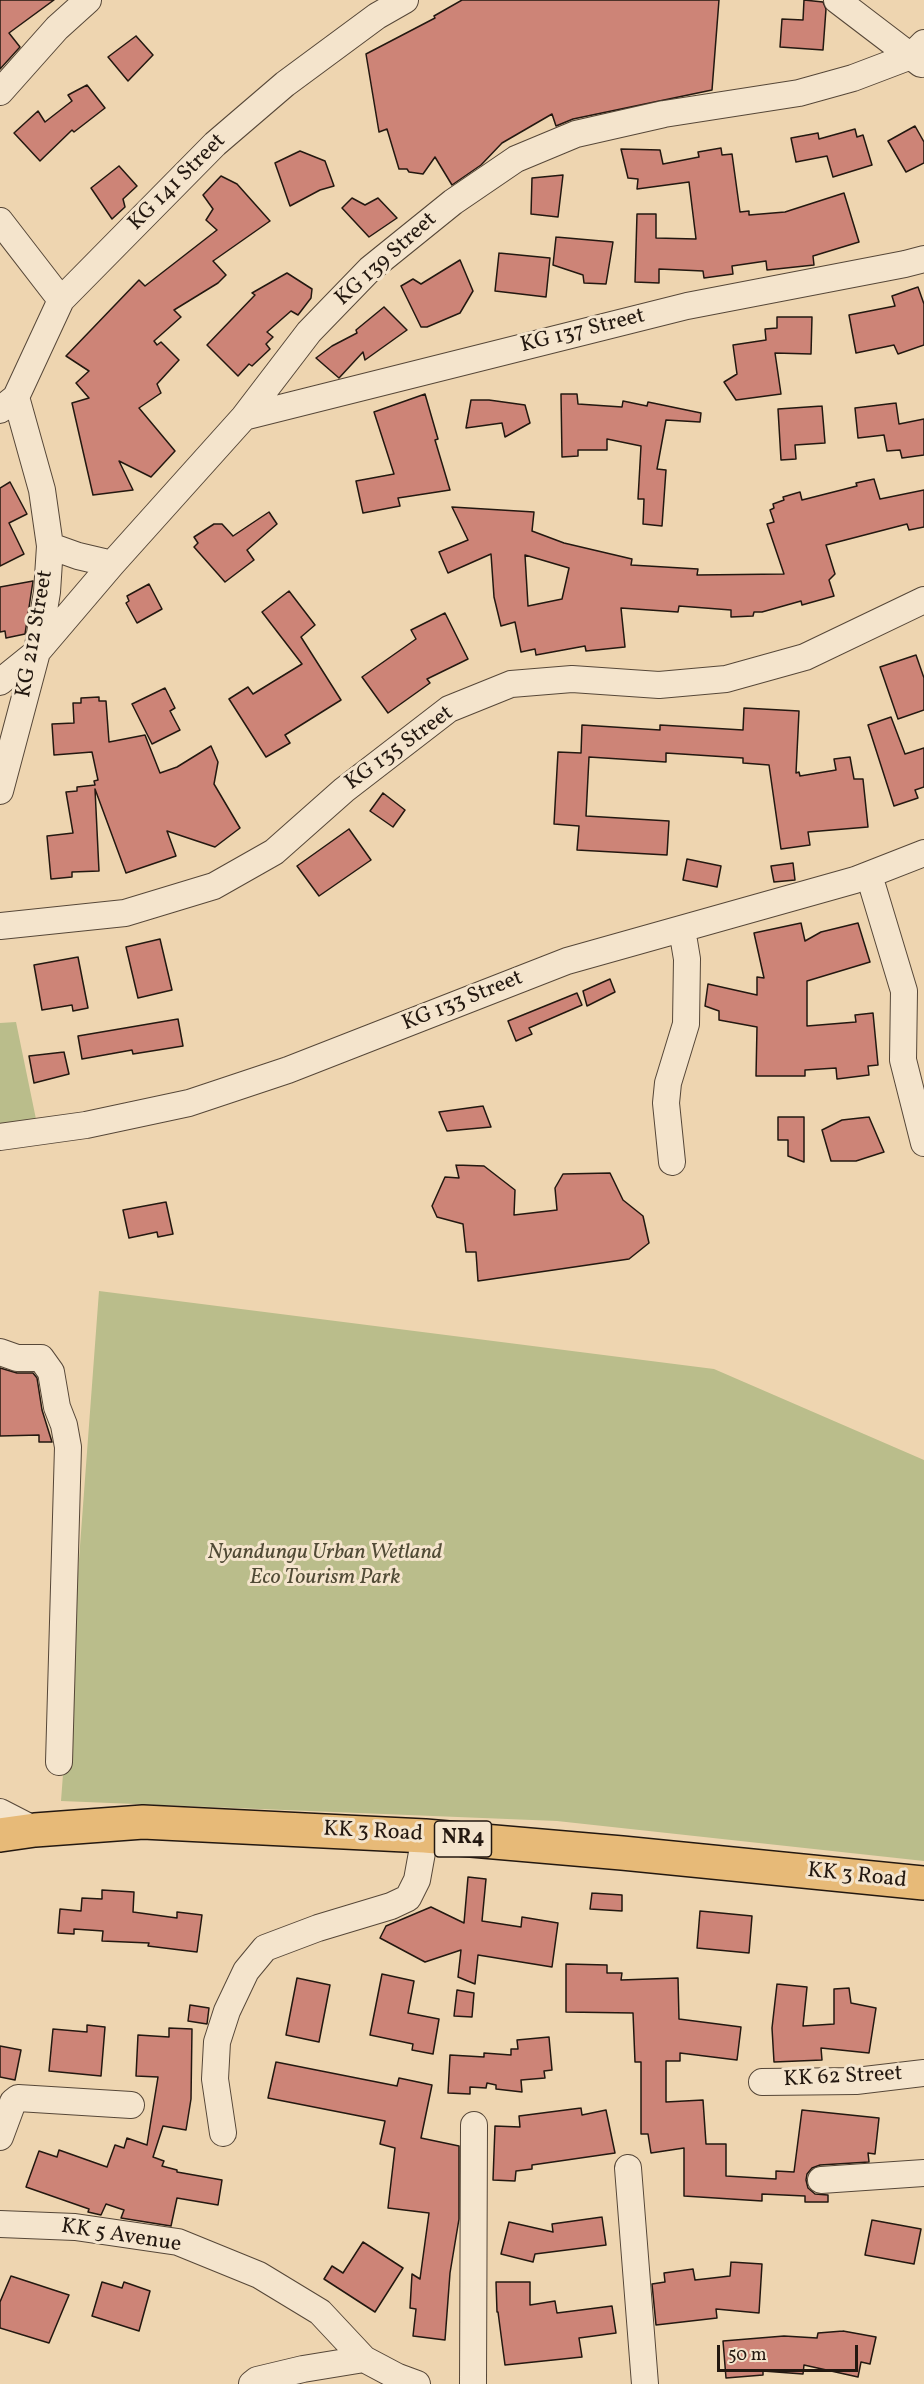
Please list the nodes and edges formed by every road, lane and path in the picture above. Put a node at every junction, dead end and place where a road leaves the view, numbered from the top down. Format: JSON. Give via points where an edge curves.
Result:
{"nodes":[{"id":1,"x":88,"y":0,"type":"edge"},
{"id":2,"x":405,"y":0,"type":"edge"},
{"id":3,"x":837,"y":0,"type":"edge"},
{"id":4,"x":920,"y":55,"type":"edge"},
{"id":5,"x":0,"y":92,"type":"edge"},
{"id":6,"x":0,"y":221,"type":"edge"},
{"id":7,"x":924,"y":259,"type":"edge"},
{"id":8,"x":61,"y":300,"type":"junction"},
{"id":9,"x":8,"y":404,"type":"edge"},
{"id":10,"x":244,"y":417,"type":"junction"},
{"id":11,"x":50,"y":546,"type":"junction"},
{"id":12,"x":112,"y":564,"type":"junction"},
{"id":13,"x":924,"y":600,"type":"edge"},
{"id":14,"x":37,"y":652,"type":"junction"},
{"id":15,"x":0,"y":682,"type":"edge"},
{"id":16,"x":0,"y":791,"type":"edge"},
{"id":17,"x":924,"y":853,"type":"edge"},
{"id":18,"x":869,"y":875,"type":"junction"},
{"id":19,"x":0,"y":926,"type":"edge"},
{"id":20,"x":682,"y":929,"type":"junction"},
{"id":21,"x":0,"y":1137,"type":"edge"},
{"id":22,"x":924,"y":1143,"type":"edge"},
{"id":23,"x":672,"y":1162,"type":"dead end"},
{"id":24,"x":0,"y":1352,"type":"edge"},
{"id":25,"x":58,"y":1762,"type":"dead end"},
{"id":26,"x":0,"y":1812,"type":"edge"},
{"id":27,"x":35,"y":1830,"type":"junction"},
{"id":28,"x":0,"y":1835,"type":"edge"},
{"id":29,"x":424,"y":1836,"type":"junction"},
{"id":30,"x":924,"y":1883,"type":"edge"},
{"id":31,"x":924,"y":2073,"type":"edge"},
{"id":32,"x":762,"y":2082,"type":"dead end"},
{"id":33,"x":131,"y":2105,"type":"dead end"},
{"id":34,"x":474,"y":2125,"type":"dead end"},
{"id":35,"x":223,"y":2133,"type":"dead end"},
{"id":36,"x":0,"y":2137,"type":"edge"},
{"id":37,"x":628,"y":2168,"type":"dead end"},
{"id":38,"x":924,"y":2173,"type":"edge"},
{"id":39,"x":821,"y":2180,"type":"dead end"},
{"id":40,"x":0,"y":2224,"type":"edge"},
{"id":41,"x":364,"y":2359,"type":"junction"},
{"id":42,"x":252,"y":2384,"type":"edge"},
{"id":43,"x":417,"y":2384,"type":"edge"},
{"id":44,"x":473,"y":2384,"type":"edge"},
{"id":45,"x":645,"y":2384,"type":"edge"}],
"edges":[{"from":1,"to":5,"type":"street","via":[[57,28]]},
{"from":2,"to":8,"type":"street","name":"KG 141 Street","via":[[285,84],[214,144]]},
{"from":3,"to":4,"type":"street"},
{"from":4,"to":10,"type":"street","name":"KG 139 Street","via":[[799,93],[664,114],[576,134],[516,159],[453,202],[370,269],[309,332]]},
{"from":6,"to":8,"type":"street"},
{"from":7,"to":10,"type":"street","name":"KG 137 Street","via":[[687,306]]},
{"from":8,"to":9,"type":"street","name":"KG 141 Street"},
{"from":9,"to":11,"type":"street","name":"KG 212 Street","via":[[42,490]]},
{"from":10,"to":12,"type":"street","name":"KG 139 Street"},
{"from":11,"to":12,"type":"street","name":"KG 212 Street"},
{"from":11,"to":14,"type":"street","name":"KG 212 Street"},
{"from":12,"to":14,"type":"street","name":"KG 139 Street"},
{"from":13,"to":19,"type":"street","name":"KG 135 Street","via":[[805,657],[726,679],[659,685],[572,680],[511,684],[449,709],[344,790],[274,852],[214,886],[124,913]]},
{"from":14,"to":15,"type":"street","name":"KG 139 Street"},
{"from":14,"to":16,"type":"street","name":"KG 212 Street"},
{"from":17,"to":18,"type":"street","name":"KG 133 Street"},
{"from":18,"to":20,"type":"street","name":"KG 133 Street"},
{"from":18,"to":22,"type":"street","via":[[904,991],[903,1060]]},
{"from":20,"to":21,"type":"street","name":"KG 133 Street","via":[[567,961],[288,1070],[189,1103],[86,1125]]},
{"from":20,"to":23,"type":"street","via":[[687,959],[686,1024],[666,1103]]},
{"from":24,"to":25,"type":"street","via":[[17,1358],[41,1358],[51,1372],[68,1447]]},
{"from":26,"to":27,"type":"street"},
{"from":27,"to":28,"type":"highway","name":"KK 3 Road","number":"NR4"},
{"from":27,"to":29,"type":"highway","name":"KK 3 Road","number":"NR4","via":[[143,1822]]},
{"from":29,"to":30,"type":"highway","name":"KK 3 Road","number":"NR4"},
{"from":29,"to":35,"type":"street","via":[[417,1880],[408,1898],[265,1948],[246,1971],[217,2042],[215,2079]]},
{"from":31,"to":32,"type":"street","name":"KK 62 Street","via":[[856,2082]]},
{"from":33,"to":36,"type":"street","via":[[18,2098]]},
{"from":34,"to":44,"type":"street"},
{"from":37,"to":45,"type":"street"},
{"from":38,"to":39,"type":"street"},
{"from":40,"to":41,"type":"street","name":"KK 5 Avenue","via":[[75,2227],[178,2242],[259,2275],[320,2312]]},
{"from":41,"to":42,"type":"street","via":[[303,2369]]},
{"from":41,"to":43,"type":"street","name":"KK 5 Avenue"}]}
